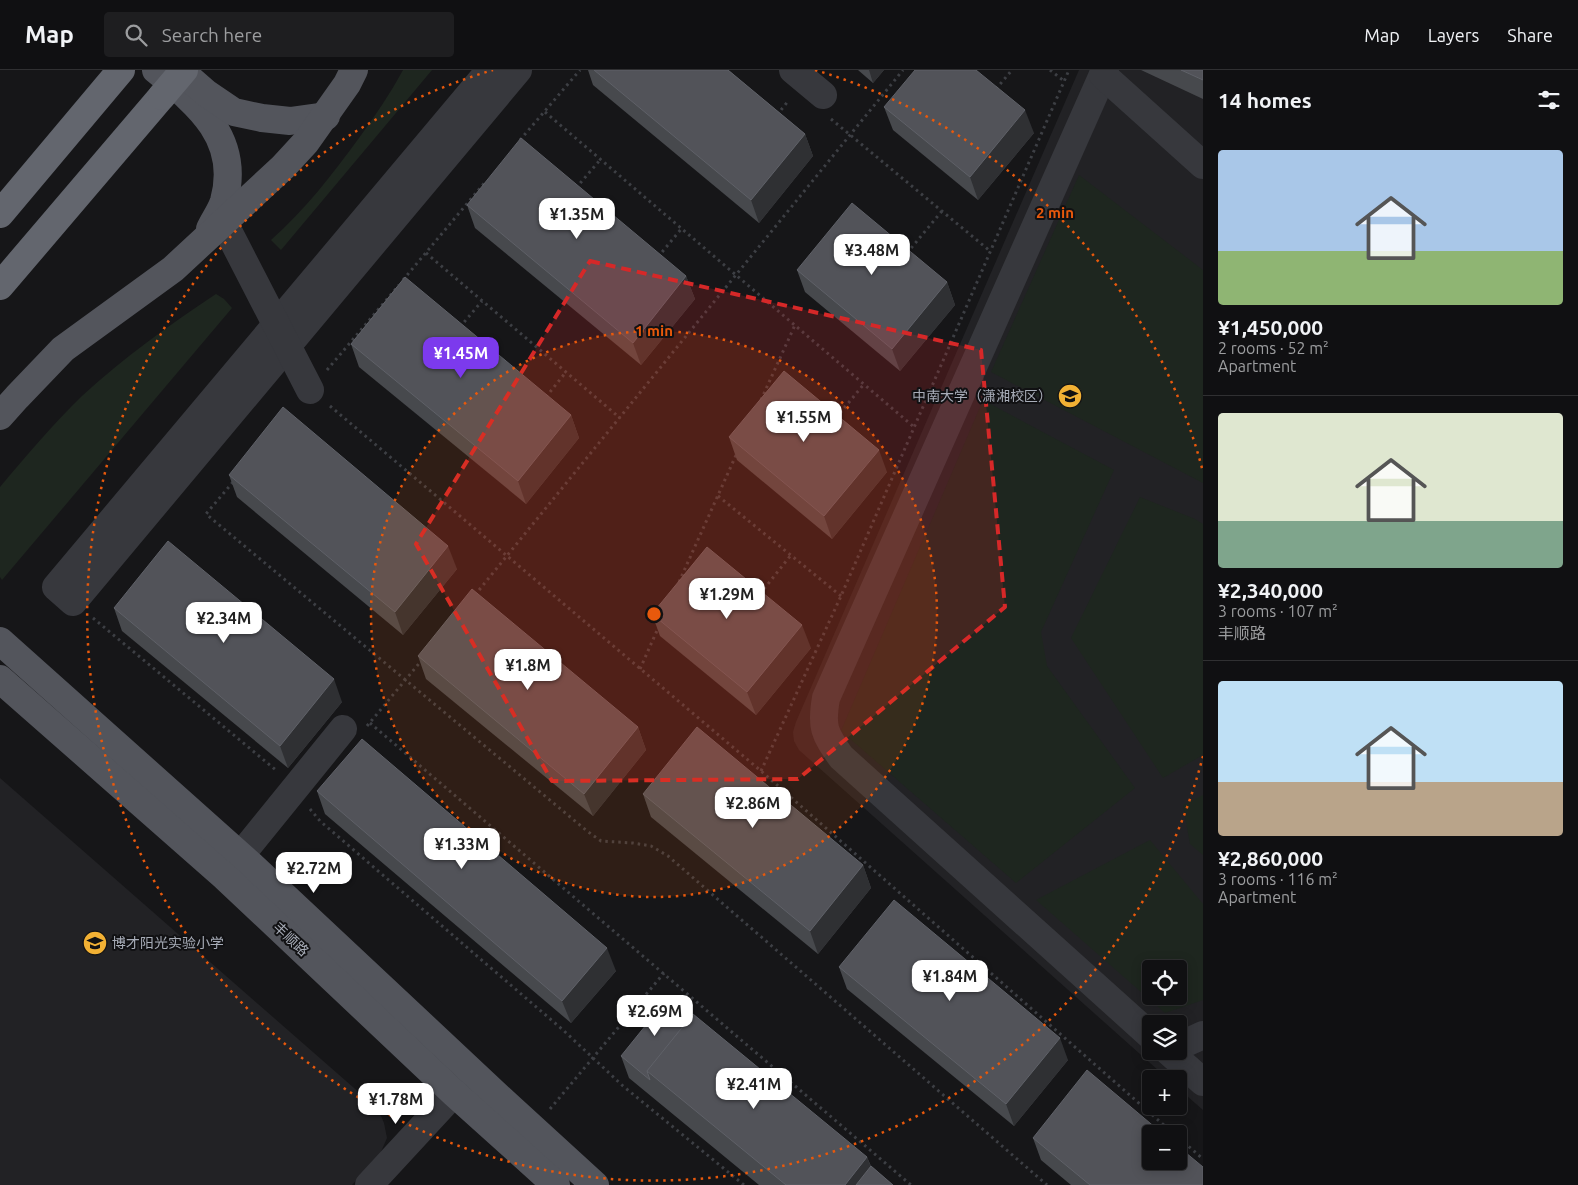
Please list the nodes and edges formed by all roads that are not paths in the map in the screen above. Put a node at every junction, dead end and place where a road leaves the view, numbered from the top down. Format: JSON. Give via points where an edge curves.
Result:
{"nodes":[{"id":1,"x":121,"y":70,"type":"edge"},
{"id":2,"x":179,"y":70,"type":"edge"},
{"id":3,"x":184,"y":70,"type":"edge"},
{"id":4,"x":354,"y":70,"type":"edge"},
{"id":5,"x":490,"y":70,"type":"edge"},
{"id":6,"x":518,"y":70,"type":"edge"},
{"id":7,"x":793,"y":70,"type":"edge"},
{"id":8,"x":1104,"y":73,"type":"edge"},
{"id":9,"x":159,"y":83,"type":"edge"},
{"id":10,"x":825,"y":105,"type":"road end"},
{"id":11,"x":326,"y":116,"type":"junction"},
{"id":12,"x":1203,"y":166,"type":"edge"},
{"id":13,"x":0,"y":214,"type":"edge"},
{"id":14,"x":224,"y":223,"type":"junction"},
{"id":15,"x":196,"y":249,"type":"junction"},
{"id":16,"x":0,"y":286,"type":"edge"},
{"id":17,"x":282,"y":335,"type":"junction"},
{"id":18,"x":310,"y":390,"type":"road end"},
{"id":19,"x":0,"y":416,"type":"edge"},
{"id":20,"x":73,"y":602,"type":"road end"},
{"id":21,"x":0,"y":641,"type":"edge"},
{"id":22,"x":0,"y":679,"type":"edge"},
{"id":23,"x":354,"y":730,"type":"road end"},
{"id":24,"x":240,"y":856,"type":"junction"},
{"id":25,"x":1142,"y":1028,"type":"edge"},
{"id":26,"x":1203,"y":1035,"type":"edge"},
{"id":27,"x":1187,"y":1042,"type":"edge"},
{"id":28,"x":1178,"y":1060,"type":"edge"},
{"id":29,"x":1203,"y":1082,"type":"edge"},
{"id":30,"x":454,"y":1093,"type":"junction"},
{"id":31,"x":369,"y":1185,"type":"edge"},
{"id":32,"x":556,"y":1185,"type":"edge"},
{"id":33,"x":595,"y":1185,"type":"edge"}],
"edges":[{"from":1,"to":13,"type":"highway"},
{"from":2,"to":11,"type":"main road","via":[[234,112],[290,122]]},
{"from":3,"to":9,"type":"highway","bridge":true},
{"from":4,"to":11,"type":"main road"},
{"from":5,"to":17,"type":"street"},
{"from":6,"to":17,"type":"street"},
{"from":7,"to":10,"type":"street"},
{"from":8,"to":12,"type":"street"},
{"from":8,"to":25,"type":"street","via":[[826,698],[824,730],[841,757]]},
{"from":9,"to":15,"type":"main road","via":[[191,98],[214,127],[225,151],[228,180],[223,204]]},
{"from":9,"to":16,"type":"highway"},
{"from":11,"to":14,"type":"main road","via":[[283,167]]},
{"from":14,"to":15,"type":"main road"},
{"from":14,"to":17,"type":"street"},
{"from":15,"to":19,"type":"main road","via":[[63,350]]},
{"from":17,"to":18,"type":"street"},
{"from":17,"to":20,"type":"street","via":[[56,587]]},
{"from":21,"to":24,"type":"main road"},
{"from":22,"to":30,"type":"main road","name":"丰顺路","via":[[225,877]]},
{"from":23,"to":24,"type":"street","via":[[294,790]]},
{"from":24,"to":33,"type":"main road"},
{"from":26,"to":27,"type":"street"},
{"from":28,"to":29,"type":"street"},
{"from":30,"to":31,"type":"street"},
{"from":30,"to":32,"type":"main road","name":"丰顺路"}]}
